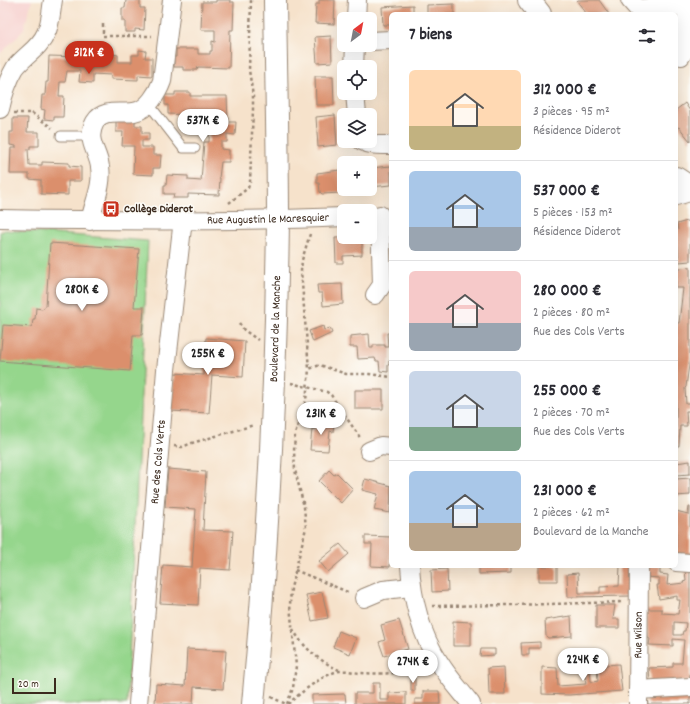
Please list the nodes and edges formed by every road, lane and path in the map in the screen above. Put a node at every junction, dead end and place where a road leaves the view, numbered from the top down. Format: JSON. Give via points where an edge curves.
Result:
{"nodes":[{"id":1,"x":53,"y":0,"type":"edge"},
{"id":2,"x":172,"y":0,"type":"edge"},
{"id":3,"x":251,"y":0,"type":"edge"},
{"id":4,"x":275,"y":0,"type":"edge"},
{"id":5,"x":357,"y":0,"type":"edge"},
{"id":6,"x":529,"y":0,"type":"edge"},
{"id":7,"x":689,"y":5,"type":"edge"},
{"id":8,"x":636,"y":8,"type":"edge"},
{"id":9,"x":356,"y":12,"type":"edge"},
{"id":10,"x":538,"y":12,"type":"edge"},
{"id":11,"x":103,"y":24,"type":"dead end"},
{"id":12,"x":167,"y":36,"type":"junction"},
{"id":13,"x":389,"y":40,"type":"edge"},
{"id":14,"x":377,"y":41,"type":"edge"},
{"id":15,"x":678,"y":55,"type":"edge"},
{"id":16,"x":148,"y":103,"type":"junction"},
{"id":17,"x":6,"y":111,"type":"edge"},
{"id":18,"x":61,"y":136,"type":"joint"},
{"id":19,"x":91,"y":136,"type":"junction"},
{"id":20,"x":389,"y":145,"type":"edge"},
{"id":21,"x":377,"y":146,"type":"edge"},
{"id":22,"x":194,"y":148,"type":"dead end"},
{"id":23,"x":678,"y":179,"type":"edge"},
{"id":24,"x":690,"y":187,"type":"edge"},
{"id":25,"x":690,"y":192,"type":"edge"},
{"id":26,"x":678,"y":195,"type":"edge"},
{"id":27,"x":380,"y":215,"type":"edge"},
{"id":28,"x":337,"y":217,"type":"edge"},
{"id":29,"x":0,"y":219,"type":"edge"},
{"id":30,"x":225,"y":219,"type":"junction"},
{"id":31,"x":278,"y":219,"type":"junction"},
{"id":32,"x":183,"y":220,"type":"junction"},
{"id":33,"x":90,"y":221,"type":"junction"},
{"id":34,"x":312,"y":230,"type":"dead end"},
{"id":35,"x":375,"y":296,"type":"dead end"},
{"id":36,"x":238,"y":323,"type":"dead end"},
{"id":37,"x":275,"y":346,"type":"junction"},
{"id":38,"x":309,"y":369,"type":"junction"},
{"id":39,"x":389,"y":377,"type":"edge"},
{"id":40,"x":285,"y":382,"type":"dead end"},
{"id":41,"x":308,"y":386,"type":"junction"},
{"id":42,"x":272,"y":424,"type":"junction"},
{"id":43,"x":161,"y":442,"type":"junction"},
{"id":44,"x":389,"y":447,"type":"edge"},
{"id":45,"x":369,"y":451,"type":"joint"},
{"id":46,"x":678,"y":562,"type":"edge"},
{"id":47,"x":690,"y":563,"type":"edge"},
{"id":48,"x":410,"y":568,"type":"edge"},
{"id":49,"x":639,"y":568,"type":"edge"},
{"id":50,"x":295,"y":570,"type":"junction"},
{"id":51,"x":411,"y":587,"type":"junction"},
{"id":52,"x":364,"y":598,"type":"joint"},
{"id":53,"x":639,"y":601,"type":"junction"},
{"id":54,"x":416,"y":606,"type":"junction"},
{"id":55,"x":291,"y":627,"type":"junction"},
{"id":56,"x":439,"y":662,"type":"junction"},
{"id":57,"x":339,"y":671,"type":"junction"},
{"id":58,"x":690,"y":687,"type":"edge"},
{"id":59,"x":638,"y":697,"type":"edge"},
{"id":60,"x":260,"y":700,"type":"edge"},
{"id":61,"x":138,"y":704,"type":"edge"},
{"id":62,"x":287,"y":704,"type":"edge"},
{"id":63,"x":471,"y":704,"type":"edge"}],
"edges":[{"from":1,"to":17,"type":"street","via":[[46,34],[16,68],[9,82]]},
{"from":2,"to":12,"type":"street"},
{"from":3,"to":30,"type":"path","via":[[249,70],[253,109],[250,182],[248,188],[226,206]]},
{"from":4,"to":31,"type":"main road","name":"Boulevard de la Manche"},
{"from":5,"to":9,"type":"street"},
{"from":6,"to":10,"type":"main road"},
{"from":7,"to":8,"type":"street"},
{"from":7,"to":15,"type":"street","via":[[685,50],[681,56]]},
{"from":11,"to":12,"type":"path","via":[[103,36]]},
{"from":12,"to":16,"type":"street","via":[[162,81]]},
{"from":13,"to":14,"type":"street"},
{"from":16,"to":19,"type":"street","via":[[135,112],[112,112],[99,116]]},
{"from":16,"to":22,"type":"lane","via":[[183,148]]},
{"from":17,"to":18,"type":"path","via":[[32,113]]},
{"from":18,"to":19,"type":"lane"},
{"from":19,"to":33,"type":"street","via":[[101,175],[100,189]]},
{"from":20,"to":21,"type":"street"},
{"from":23,"to":24,"type":"main road"},
{"from":25,"to":26,"type":"street"},
{"from":27,"to":35,"type":"street","via":[[382,285]]},
{"from":28,"to":31,"type":"street","name":"Rue Augustin le Maresquier"},
{"from":29,"to":33,"type":"street","name":"Rue Augustin le Maresquier"},
{"from":30,"to":31,"type":"street","name":"Rue Augustin le Maresquier"},
{"from":30,"to":32,"type":"street","name":"Rue Augustin le Maresquier"},
{"from":31,"to":37,"type":"main road","name":"Boulevard de la Manche"},
{"from":32,"to":33,"type":"street","name":"Rue Augustin le Maresquier"},
{"from":32,"to":43,"type":"street","name":"Rue des Cols Verts","via":[[166,370]]},
{"from":34,"to":38,"type":"path","via":[[301,271]]},
{"from":36,"to":37,"type":"path","via":[[266,345]]},
{"from":37,"to":42,"type":"main road","name":"Boulevard de la Manche"},
{"from":38,"to":39,"type":"path","via":[[320,365],[346,374]]},
{"from":38,"to":41,"type":"path"},
{"from":40,"to":41,"type":"path"},
{"from":41,"to":45,"type":"path","via":[[331,395]]},
{"from":41,"to":50,"type":"path","via":[[295,435],[295,470],[306,528]]},
{"from":42,"to":43,"type":"path","via":[[261,423],[182,447]]},
{"from":42,"to":60,"type":"main road","name":"Boulevard de la Manche","via":[[261,604]]},
{"from":43,"to":61,"type":"street","name":"Rue des Cols Verts"},
{"from":44,"to":45,"type":"street","via":[[381,446]]},
{"from":46,"to":47,"type":"street"},
{"from":48,"to":51,"type":"street"},
{"from":49,"to":53,"type":"street","name":"Rue Wilson"},
{"from":50,"to":52,"type":"path"},
{"from":50,"to":55,"type":"path","via":[[290,600]]},
{"from":51,"to":52,"type":"street","via":[[383,590]]},
{"from":51,"to":54,"type":"street"},
{"from":53,"to":54,"type":"path"},
{"from":53,"to":59,"type":"street","name":"Rue Wilson"},
{"from":54,"to":56,"type":"street","via":[[424,632]]},
{"from":55,"to":57,"type":"path","via":[[308,649]]},
{"from":55,"to":62,"type":"path","via":[[296,666],[293,688]]},
{"from":56,"to":57,"type":"path","via":[[416,671]]},
{"from":56,"to":63,"type":"street"},
{"from":57,"to":62,"type":"path","via":[[309,686]]},
{"from":58,"to":59,"type":"street"},
{"from":60,"to":62,"type":"path","via":[[275,698]]}]}
